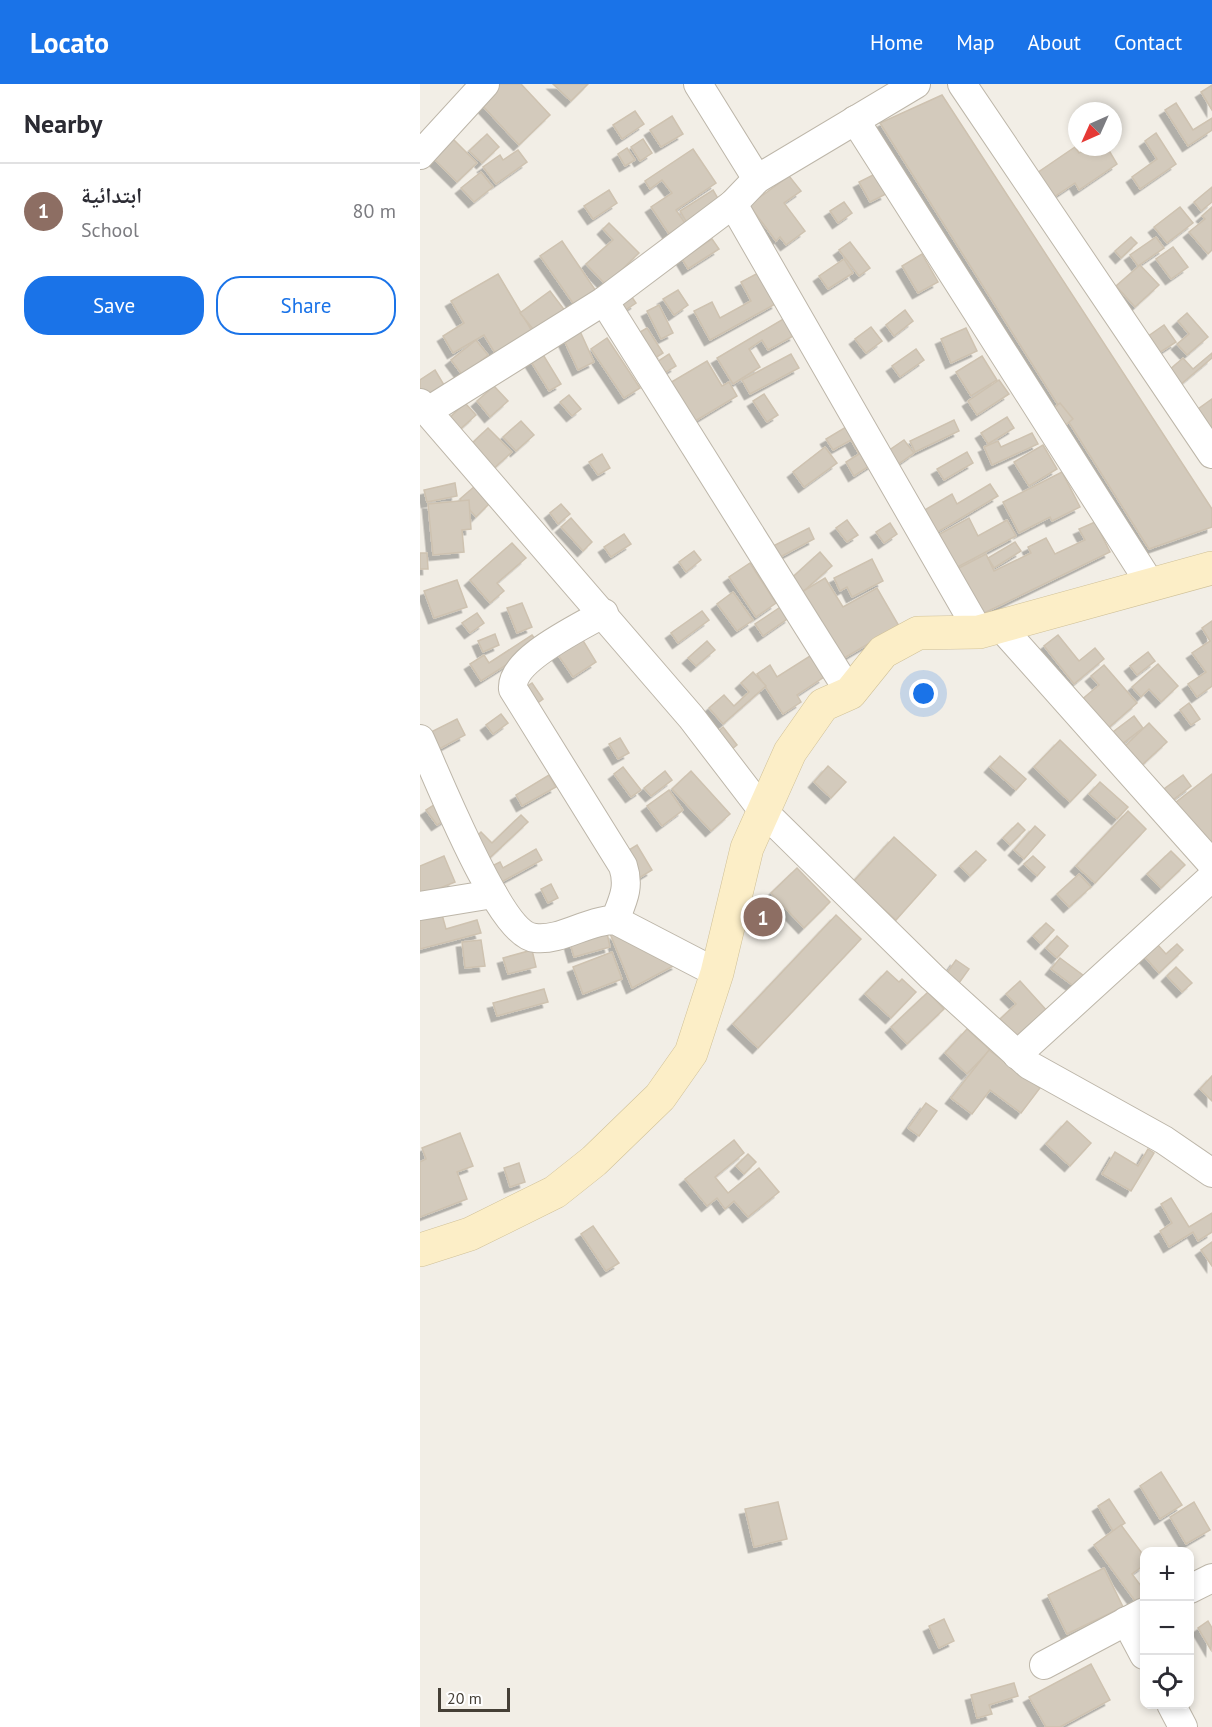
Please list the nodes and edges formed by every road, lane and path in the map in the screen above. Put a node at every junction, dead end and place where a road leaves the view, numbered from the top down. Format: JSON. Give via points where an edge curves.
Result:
{"nodes":[{"id":1,"x":484,"y":84,"type":"edge"},
{"id":2,"x":698,"y":84,"type":"edge"},
{"id":3,"x":916,"y":84,"type":"edge"},
{"id":4,"x":962,"y":84,"type":"edge"},
{"id":5,"x":855,"y":120,"type":"junction"},
{"id":6,"x":420,"y":154,"type":"edge"},
{"id":7,"x":757,"y":179,"type":"junction"},
{"id":8,"x":733,"y":204,"type":"junction"},
{"id":9,"x":604,"y":301,"type":"junction"},
{"id":10,"x":424,"y":407,"type":"edge"},
{"id":11,"x":1212,"y":453,"type":"edge"},
{"id":12,"x":1212,"y":568,"type":"edge"},
{"id":13,"x":1151,"y":585,"type":"junction"},
{"id":14,"x":604,"y":613,"type":"junction"},
{"id":15,"x":989,"y":628,"type":"junction"},
{"id":16,"x":850,"y":693,"type":"junction"},
{"id":17,"x":420,"y":739,"type":"edge"},
{"id":18,"x":763,"y":811,"type":"junction"},
{"id":19,"x":1212,"y":864,"type":"edge"},
{"id":20,"x":1212,"y":877,"type":"edge"},
{"id":21,"x":493,"y":894,"type":"junction"},
{"id":22,"x":420,"y":906,"type":"edge"},
{"id":23,"x":615,"y":920,"type":"junction"},
{"id":24,"x":717,"y":973,"type":"junction"},
{"id":25,"x":1017,"y":1055,"type":"junction"},
{"id":26,"x":1212,"y":1173,"type":"edge"},
{"id":27,"x":420,"y":1250,"type":"edge"},
{"id":28,"x":1212,"y":1578,"type":"edge"},
{"id":29,"x":1194,"y":1587,"type":"edge"},
{"id":30,"x":1135,"y":1616,"type":"edge"},
{"id":31,"x":1140,"y":1638,"type":"edge"},
{"id":32,"x":1044,"y":1665,"type":"dead end"},
{"id":33,"x":1174,"y":1709,"type":"edge"},
{"id":34,"x":1183,"y":1727,"type":"edge"}],
"edges":[{"from":1,"to":6,"type":"street"},
{"from":2,"to":7,"type":"street"},
{"from":3,"to":5,"type":"street"},
{"from":4,"to":11,"type":"street"},
{"from":5,"to":7,"type":"street"},
{"from":5,"to":13,"type":"street"},
{"from":7,"to":8,"type":"street"},
{"from":8,"to":9,"type":"street"},
{"from":8,"to":15,"type":"street"},
{"from":9,"to":10,"type":"street"},
{"from":9,"to":16,"type":"street"},
{"from":10,"to":14,"type":"street"},
{"from":12,"to":13,"type":"street"},
{"from":13,"to":15,"type":"street"},
{"from":14,"to":18,"type":"street"},
{"from":14,"to":23,"type":"street","via":[[537,653],[512,680],[513,689],[622,866],[626,892]]},
{"from":15,"to":16,"type":"street","via":[[918,633],[883,652]]},
{"from":15,"to":19,"type":"street"},
{"from":16,"to":18,"type":"street","via":[[823,705],[790,752]]},
{"from":17,"to":21,"type":"street"},
{"from":18,"to":24,"type":"street","via":[[747,848]]},
{"from":18,"to":25,"type":"street"},
{"from":20,"to":25,"type":"street"},
{"from":21,"to":22,"type":"street"},
{"from":21,"to":23,"type":"street","via":[[513,925],[533,938],[567,932],[598,920]]},
{"from":23,"to":24,"type":"street"},
{"from":24,"to":27,"type":"street","via":[[691,1053],[660,1097],[594,1161],[555,1192],[470,1234]]},
{"from":25,"to":26,"type":"street","via":[[1050,1078],[1164,1140]]},
{"from":28,"to":29,"type":"street"},
{"from":30,"to":31,"type":"street"},
{"from":30,"to":32,"type":"street"},
{"from":33,"to":34,"type":"street"}]}
